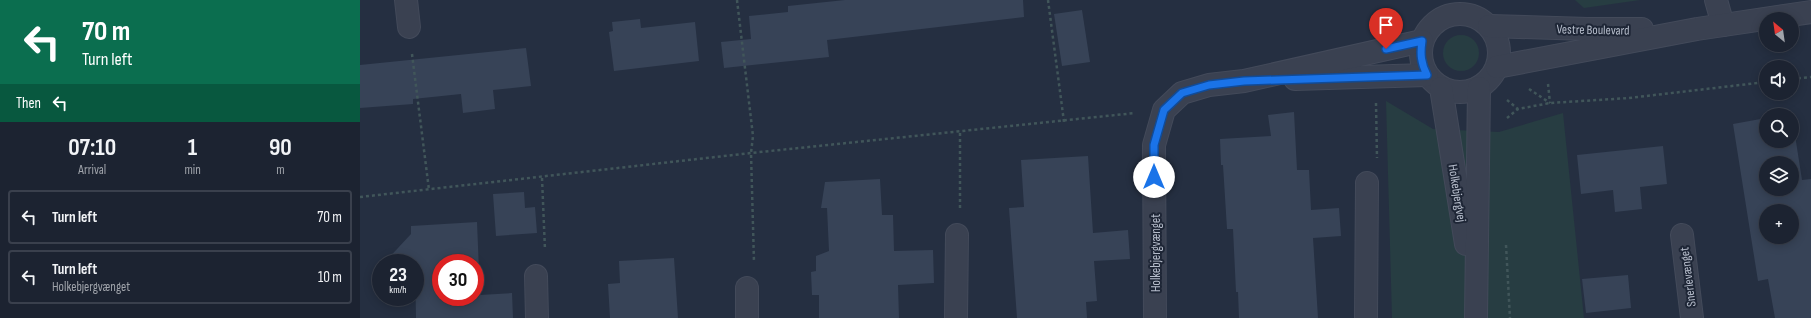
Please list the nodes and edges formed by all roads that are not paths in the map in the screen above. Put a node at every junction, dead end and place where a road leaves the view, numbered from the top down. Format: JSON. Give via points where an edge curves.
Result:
{"nodes":[{"id":1,"x":406,"y":0,"type":"edge"},
{"id":2,"x":1716,"y":0,"type":"edge"},
{"id":3,"x":1441,"y":9,"type":"edge"},
{"id":4,"x":1811,"y":12,"type":"edge"},
{"id":5,"x":1480,"y":15,"type":"edge"},
{"id":6,"x":1724,"y":25,"type":"junction"},
{"id":7,"x":409,"y":27,"type":"road end"},
{"id":8,"x":1697,"y":29,"type":"junction"},
{"id":9,"x":1422,"y":41,"type":"junction"},
{"id":10,"x":1487,"y":79,"type":"junction"},
{"id":11,"x":1244,"y":81,"type":"junction"},
{"id":12,"x":1434,"y":82,"type":"junction"},
{"id":13,"x":1367,"y":183,"type":"road end"},
{"id":14,"x":957,"y":235,"type":"road end"},
{"id":15,"x":1682,"y":235,"type":"dead end"},
{"id":16,"x":536,"y":276,"type":"road end"},
{"id":17,"x":747,"y":288,"type":"road end"},
{"id":18,"x":1475,"y":308,"type":"edge"},
{"id":19,"x":537,"y":318,"type":"edge"},
{"id":20,"x":747,"y":318,"type":"edge"},
{"id":21,"x":956,"y":318,"type":"edge"},
{"id":22,"x":1155,"y":318,"type":"edge"},
{"id":23,"x":1366,"y":318,"type":"edge"},
{"id":24,"x":1692,"y":318,"type":"edge"}],
"edges":[{"from":1,"to":7,"type":"street"},
{"from":2,"to":6,"type":"street"},
{"from":3,"to":5,"type":"street","via":[[1452,14]]},
{"from":3,"to":9,"type":"street"},
{"from":4,"to":6,"type":"street","name":"Vestre Boulevard"},
{"from":5,"to":8,"type":"street","name":"Vestre Boulevard","via":[[1588,30]]},
{"from":5,"to":10,"type":"street","via":[[1495,35],[1498,45],[1499,56]]},
{"from":6,"to":8,"type":"street","name":"Vestre Boulevard"},
{"from":8,"to":10,"type":"street","name":"Vestre Boulevard"},
{"from":9,"to":11,"type":"street"},
{"from":9,"to":12,"type":"street","via":[[1422,64]]},
{"from":10,"to":12,"type":"street","via":[[1466,92],[1453,92]]},
{"from":10,"to":18,"type":"street","name":"Holkebjergvej"},
{"from":11,"to":12,"type":"street","via":[[1376,77]]},
{"from":11,"to":22,"type":"street","name":"Holkebjergvænget","via":[[1209,85],[1182,93],[1164,110],[1154,145]]},
{"from":12,"to":18,"type":"street","name":"Holkebjergvej"},
{"from":13,"to":23,"type":"street"},
{"from":14,"to":21,"type":"street"},
{"from":15,"to":24,"type":"street","name":"Snerlevænget"},
{"from":16,"to":19,"type":"street"},
{"from":17,"to":20,"type":"street"}]}
